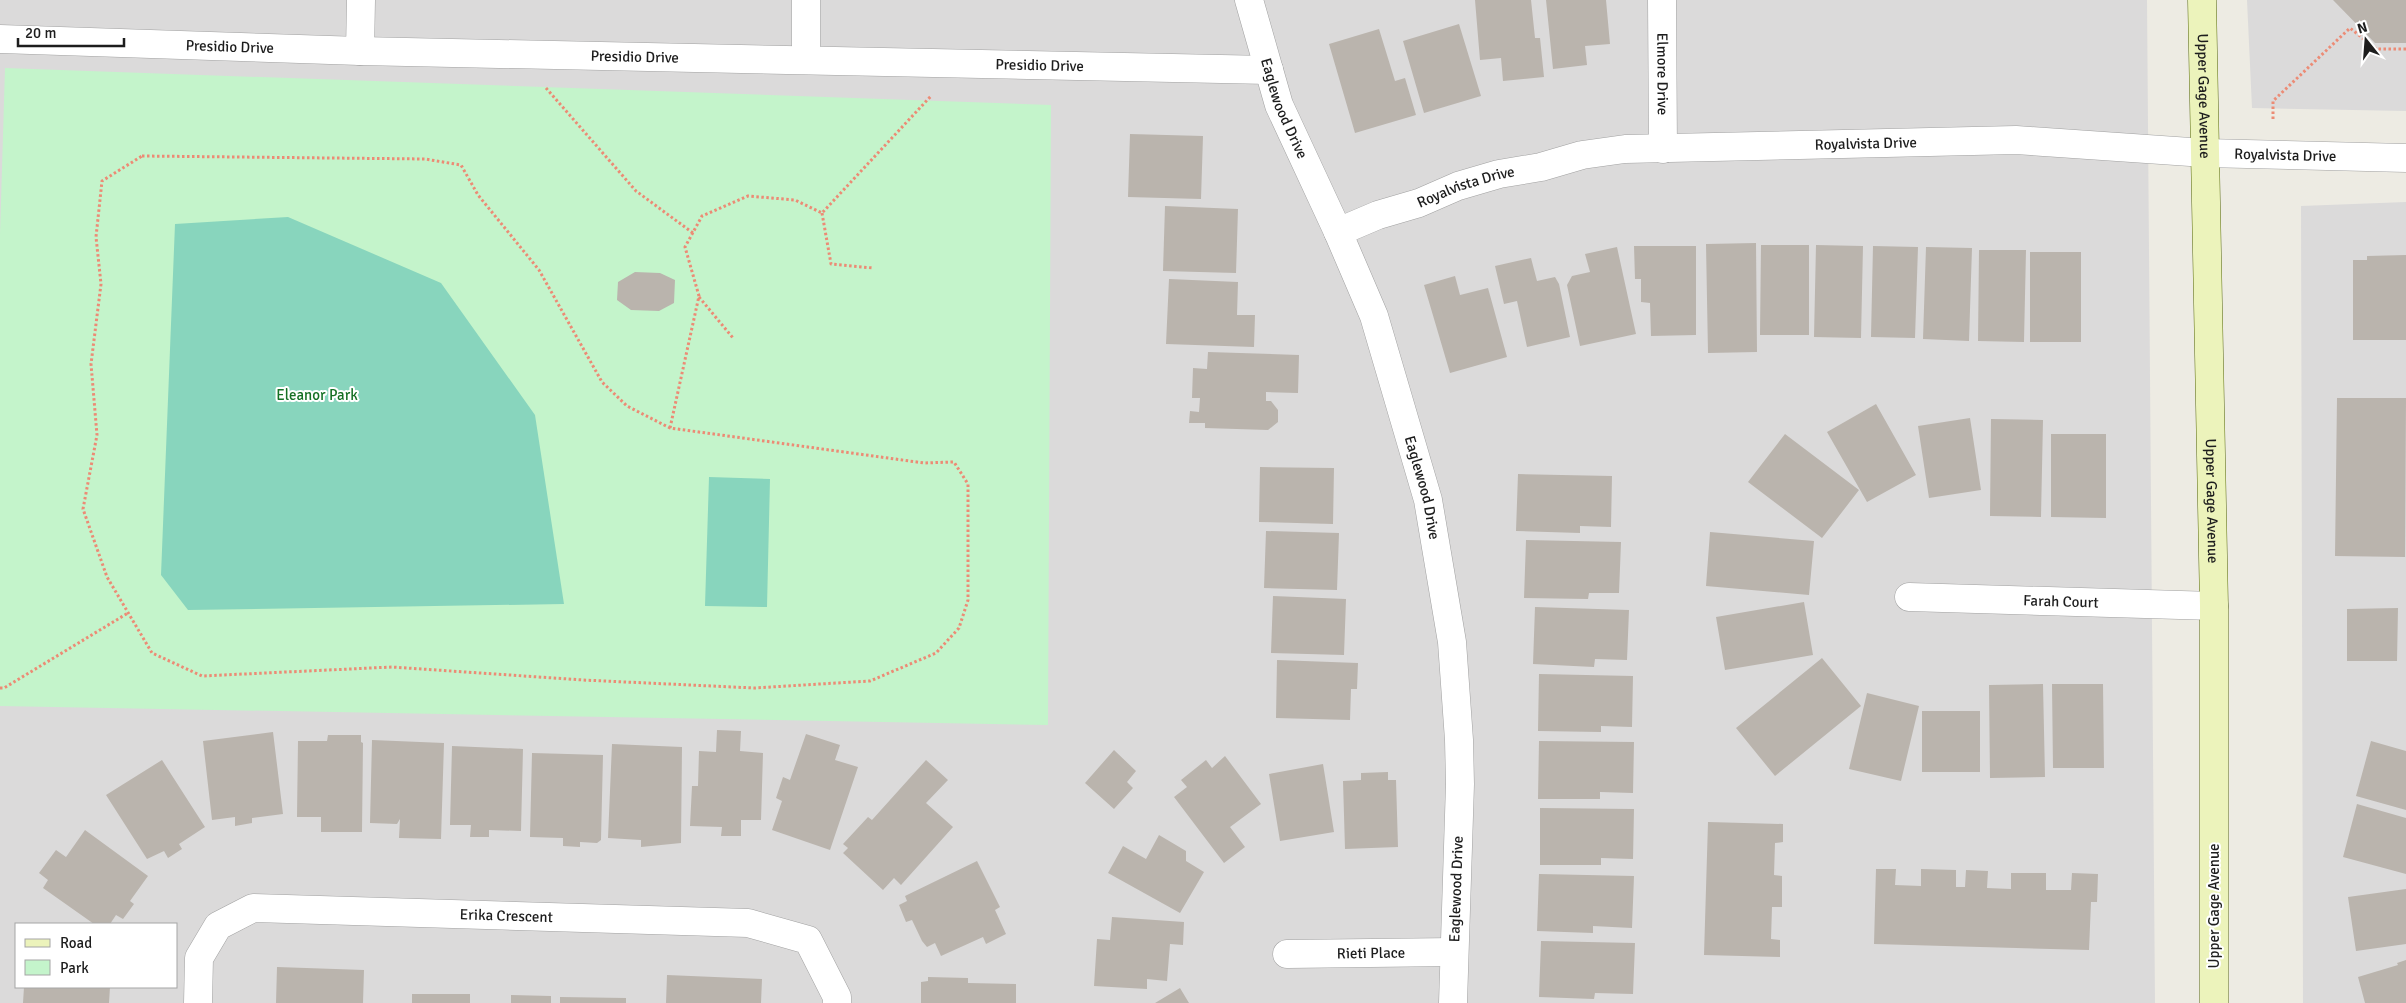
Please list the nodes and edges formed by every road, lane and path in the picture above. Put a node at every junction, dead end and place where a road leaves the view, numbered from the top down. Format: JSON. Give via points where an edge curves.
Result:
{"nodes":[{"id":1,"x":361,"y":0,"type":"edge"},
{"id":2,"x":806,"y":0,"type":"edge"},
{"id":3,"x":1249,"y":0,"type":"edge"},
{"id":4,"x":1662,"y":0,"type":"edge"},
{"id":5,"x":2202,"y":0,"type":"edge"},
{"id":6,"x":0,"y":39,"type":"edge"},
{"id":7,"x":2406,"y":49,"type":"edge"},
{"id":8,"x":360,"y":51,"type":"junction"},
{"id":9,"x":516,"y":54,"type":"junction"},
{"id":10,"x":806,"y":60,"type":"junction"},
{"id":11,"x":962,"y":63,"type":"junction"},
{"id":12,"x":1269,"y":70,"type":"junction"},
{"id":13,"x":2273,"y":119,"type":"dead end"},
{"id":14,"x":1663,"y":148,"type":"junction"},
{"id":15,"x":2206,"y":153,"type":"junction"},
{"id":16,"x":2406,"y":158,"type":"edge"},
{"id":17,"x":822,"y":213,"type":"junction"},
{"id":18,"x":1338,"y":232,"type":"junction"},
{"id":19,"x":693,"y":233,"type":"junction"},
{"id":20,"x":872,"y":268,"type":"dead end"},
{"id":21,"x":699,"y":296,"type":"junction"},
{"id":22,"x":733,"y":338,"type":"dead end"},
{"id":23,"x":670,"y":428,"type":"junction"},
{"id":24,"x":1909,"y":597,"type":"dead end"},
{"id":25,"x":2214,"y":606,"type":"junction"},
{"id":26,"x":128,"y":613,"type":"junction"},
{"id":27,"x":0,"y":688,"type":"edge"},
{"id":28,"x":1454,"y":952,"type":"junction"},
{"id":29,"x":1288,"y":954,"type":"dead end"},
{"id":30,"x":198,"y":1003,"type":"edge"},
{"id":31,"x":837,"y":1003,"type":"edge"},
{"id":32,"x":1453,"y":1003,"type":"edge"},
{"id":33,"x":2214,"y":1003,"type":"edge"}],
"edges":[{"from":1,"to":8,"type":"street"},
{"from":2,"to":10,"type":"street"},
{"from":3,"to":12,"type":"street","name":"Eaglewood Drive"},
{"from":4,"to":14,"type":"street","name":"Elmore Drive"},
{"from":5,"to":15,"type":"main road","name":"Upper Gage Avenue"},
{"from":6,"to":8,"type":"street","name":"Presidio Drive"},
{"from":7,"to":13,"type":"path","via":[[2376,49],[2350,28],[2273,101]]},
{"from":8,"to":9,"type":"street","name":"Presidio Drive"},
{"from":9,"to":10,"type":"street","name":"Presidio Drive"},
{"from":9,"to":19,"type":"path","via":[[636,191]]},
{"from":10,"to":11,"type":"street","name":"Presidio Drive"},
{"from":11,"to":12,"type":"street","name":"Presidio Drive"},
{"from":11,"to":17,"type":"path"},
{"from":12,"to":18,"type":"street","name":"Eaglewood Drive","via":[[1279,105]]},
{"from":14,"to":15,"type":"street","name":"Royalvista Drive","via":[[2016,140]]},
{"from":14,"to":18,"type":"street","name":"Royalvista Drive","via":[[1582,155],[1541,167],[1499,174],[1458,186]]},
{"from":15,"to":16,"type":"street","name":"Royalvista Drive"},
{"from":15,"to":25,"type":"main road","name":"Upper Gage Avenue"},
{"from":17,"to":19,"type":"path","via":[[795,200],[748,196],[702,216]]},
{"from":17,"to":20,"type":"path","via":[[832,264]]},
{"from":18,"to":28,"type":"street","name":"Eaglewood Drive","via":[[1374,316],[1428,500],[1452,642],[1460,784]]},
{"from":19,"to":21,"type":"path","via":[[685,247]]},
{"from":21,"to":22,"type":"path"},
{"from":21,"to":23,"type":"path"},
{"from":23,"to":26,"type":"path","via":[[627,406],[602,382],[539,270],[478,195],[461,165],[425,159],[142,156],[102,181],[96,236],[101,284],[91,364],[97,435],[83,509],[106,577]]},
{"from":23,"to":26,"type":"path","via":[[924,463],[954,462],[968,484],[968,600],[959,628],[936,653],[870,681],[754,688],[392,667],[202,676],[152,653]]},
{"from":24,"to":25,"type":"street","name":"Farah Court"},
{"from":25,"to":33,"type":"main road","name":"Upper Gage Avenue"},
{"from":26,"to":27,"type":"path"},
{"from":28,"to":29,"type":"street","name":"Rieti Place"},
{"from":28,"to":32,"type":"street","name":"Eaglewood Drive"},
{"from":30,"to":31,"type":"street","name":"Erika Crescent","via":[[199,958],[218,926],[252,908],[748,923],[808,940],[837,997]]}]}
